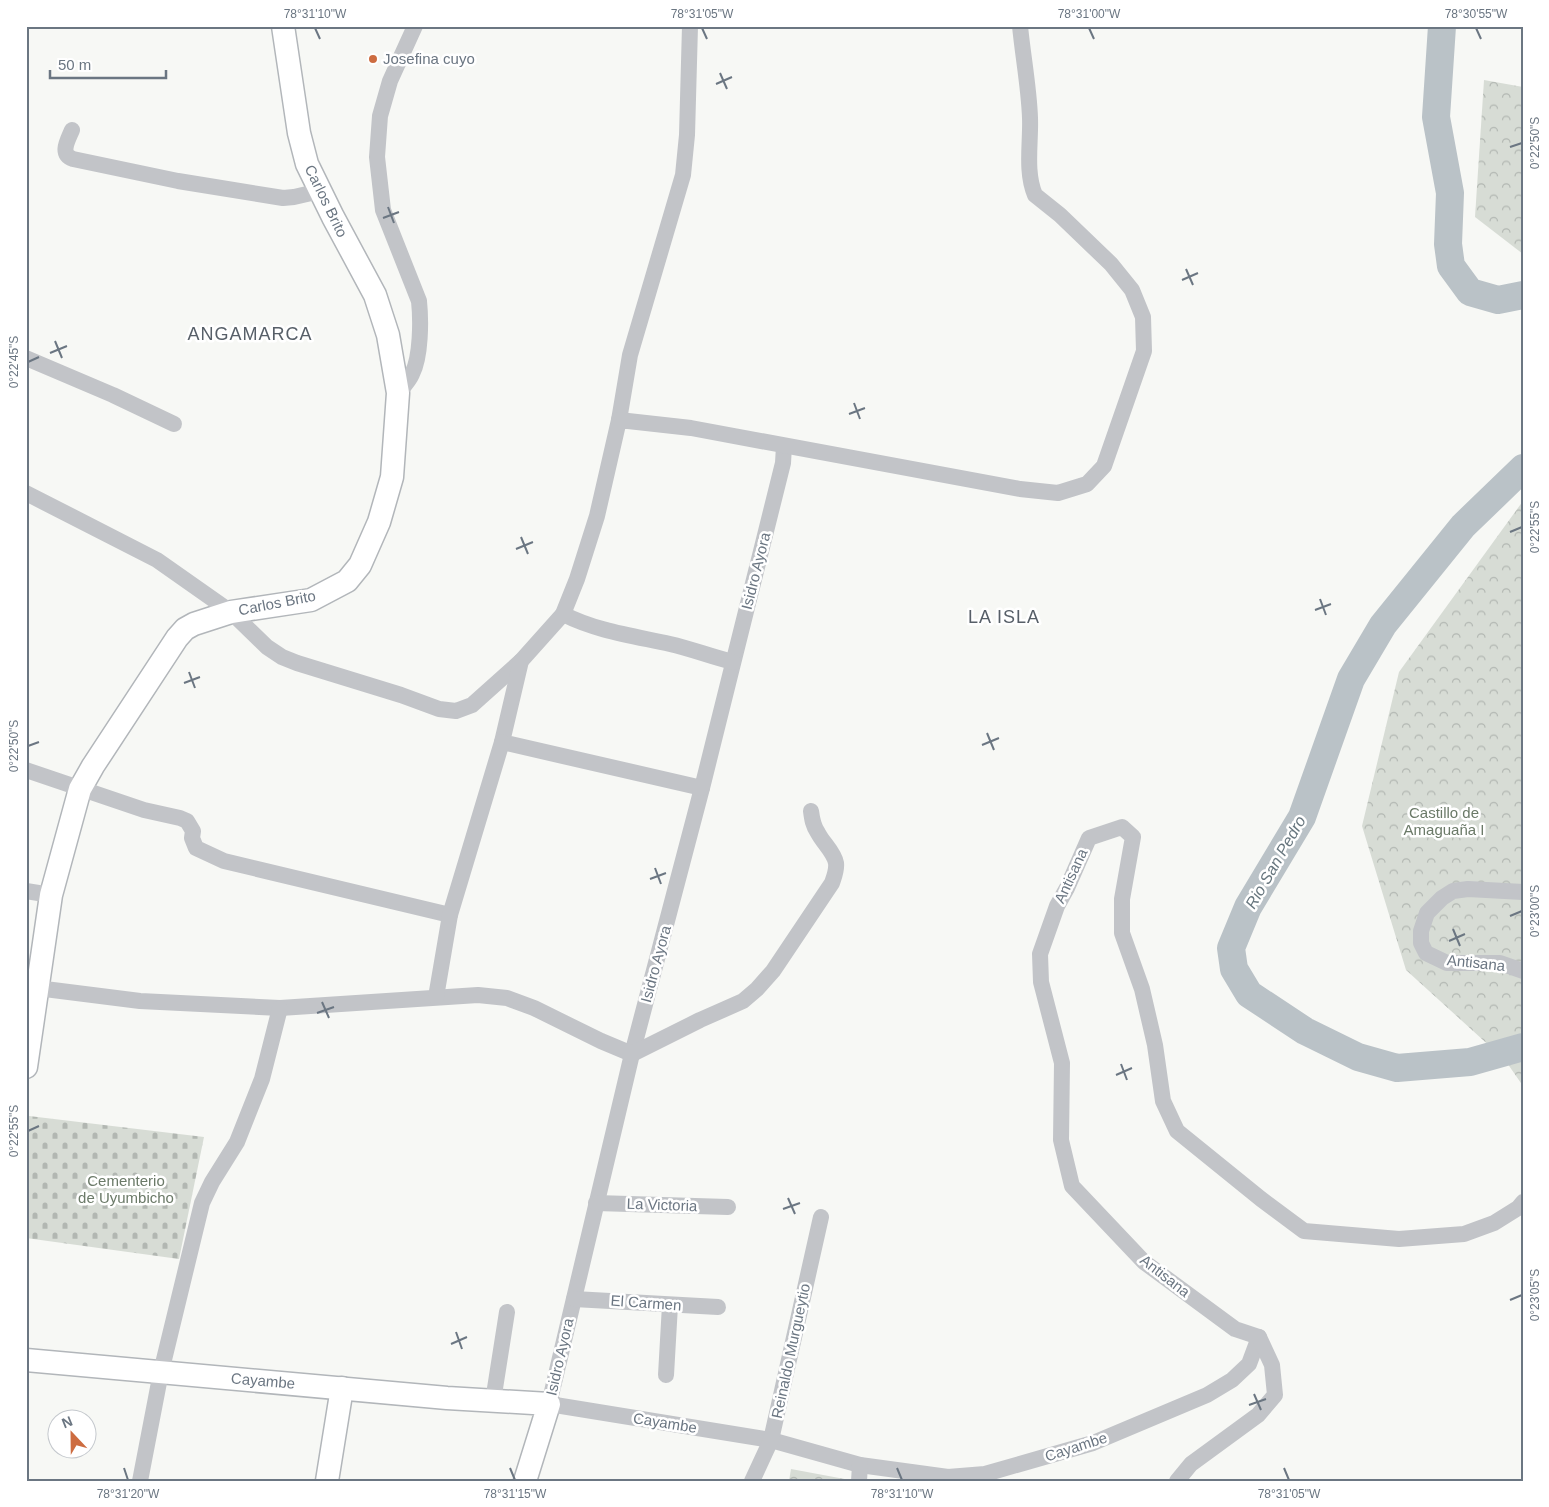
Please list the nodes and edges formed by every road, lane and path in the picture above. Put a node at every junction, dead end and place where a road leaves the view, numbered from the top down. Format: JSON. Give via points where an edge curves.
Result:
{"nodes":[{"id":1,"x":283,"y":26,"type":"edge"},
{"id":2,"x":415,"y":26,"type":"edge"},
{"id":3,"x":690,"y":26,"type":"edge"},
{"id":4,"x":1020,"y":26,"type":"edge"},
{"id":5,"x":72,"y":130,"type":"dead end"},
{"id":6,"x":320,"y":191,"type":"junction"},
{"id":7,"x":26,"y":358,"type":"edge"},
{"id":8,"x":398,"y":393,"type":"junction"},
{"id":9,"x":619,"y":420,"type":"junction"},
{"id":10,"x":174,"y":424,"type":"dead end"},
{"id":11,"x":784,"y":446,"type":"junction"},
{"id":12,"x":26,"y":494,"type":"edge"},
{"id":13,"x":231,"y":612,"type":"junction"},
{"id":14,"x":563,"y":614,"type":"junction"},
{"id":15,"x":521,"y":661,"type":"junction"},
{"id":16,"x":733,"y":662,"type":"junction"},
{"id":17,"x":502,"y":742,"type":"junction"},
{"id":18,"x":26,"y":770,"type":"edge"},
{"id":19,"x":702,"y":788,"type":"junction"},
{"id":20,"x":80,"y":789,"type":"junction"},
{"id":21,"x":811,"y":811,"type":"dead end"},
{"id":22,"x":26,"y":891,"type":"edge"},
{"id":23,"x":1523,"y":892,"type":"edge"},
{"id":24,"x":51,"y":895,"type":"junction"},
{"id":25,"x":450,"y":915,"type":"junction"},
{"id":26,"x":1523,"y":971,"type":"edge"},
{"id":27,"x":37,"y":988,"type":"junction"},
{"id":28,"x":436,"y":997,"type":"junction"},
{"id":29,"x":280,"y":1008,"type":"junction"},
{"id":30,"x":632,"y":1054,"type":"junction"},
{"id":31,"x":26,"y":1068,"type":"edge"},
{"id":32,"x":1523,"y":1202,"type":"edge"},
{"id":33,"x":596,"y":1203,"type":"junction"},
{"id":34,"x":728,"y":1207,"type":"dead end"},
{"id":35,"x":821,"y":1217,"type":"dead end"},
{"id":36,"x":574,"y":1298,"type":"junction"},
{"id":37,"x":670,"y":1305,"type":"junction"},
{"id":38,"x":718,"y":1308,"type":"dead end"},
{"id":39,"x":507,"y":1312,"type":"dead end"},
{"id":40,"x":1259,"y":1336,"type":"junction"},
{"id":41,"x":26,"y":1360,"type":"edge"},
{"id":42,"x":161,"y":1372,"type":"junction"},
{"id":43,"x":666,"y":1375,"type":"dead end"},
{"id":44,"x":342,"y":1388,"type":"junction"},
{"id":45,"x":493,"y":1400,"type":"junction"},
{"id":46,"x":548,"y":1404,"type":"junction"},
{"id":47,"x":771,"y":1440,"type":"junction"},
{"id":48,"x":860,"y":1473,"type":"edge"},
{"id":49,"x":140,"y":1481,"type":"edge"},
{"id":50,"x":327,"y":1481,"type":"edge"},
{"id":51,"x":525,"y":1481,"type":"edge"},
{"id":52,"x":752,"y":1481,"type":"edge"},
{"id":53,"x":1177,"y":1481,"type":"edge"}],
"edges":[{"from":1,"to":6,"type":"street","name":"Carlos Brito","via":[[299,132],[307,164]]},
{"from":2,"to":8,"type":"street","via":[[390,81],[380,116],[377,157],[384,210],[418,301],[420,315],[413,373]]},
{"from":3,"to":9,"type":"street","via":[[683,175],[630,355]]},
{"from":4,"to":11,"type":"street","via":[[1030,117],[1033,190],[1110,264],[1132,290],[1143,318],[1144,351],[1104,466],[1087,484],[1058,492],[1020,490]]},
{"from":5,"to":6,"type":"street","via":[[65,148],[66,154],[73,159],[283,198]]},
{"from":6,"to":8,"type":"street","name":"Carlos Brito","via":[[375,295],[388,335]]},
{"from":7,"to":10,"type":"street"},
{"from":8,"to":13,"type":"street","name":"Carlos Brito","via":[[392,477],[379,522],[360,565],[347,581],[311,600]]},
{"from":9,"to":11,"type":"street","via":[[691,428]]},
{"from":9,"to":14,"type":"street","via":[[597,516]]},
{"from":11,"to":16,"type":"street","name":"Isidro Ayora","via":[[783,463]]},
{"from":12,"to":13,"type":"street","via":[[157,560]]},
{"from":13,"to":15,"type":"street","via":[[282,657],[439,709],[456,711],[472,706]]},
{"from":13,"to":20,"type":"street","name":"Carlos Brito","via":[[194,624],[177,638]]},
{"from":14,"to":15,"type":"street"},
{"from":14,"to":16,"type":"street","via":[[601,629]]},
{"from":15,"to":17,"type":"street"},
{"from":16,"to":19,"type":"street","name":"Isidro Ayora"},
{"from":17,"to":19,"type":"street"},
{"from":17,"to":25,"type":"street"},
{"from":18,"to":20,"type":"street"},
{"from":19,"to":30,"type":"street","name":"Isidro Ayora"},
{"from":20,"to":24,"type":"street","name":"Carlos Brito"},
{"from":20,"to":25,"type":"street","via":[[187,821],[193,831],[196,848],[224,861]]},
{"from":21,"to":30,"type":"street","via":[[817,832],[832,853],[836,869],[832,883],[773,971],[743,1001]]},
{"from":22,"to":24,"type":"street"},
{"from":23,"to":26,"type":"street","name":"Antisana","via":[[1453,891],[1427,913],[1421,931],[1421,943],[1426,953],[1447,963],[1500,963]]},
{"from":24,"to":27,"type":"street","name":"Carlos Brito"},
{"from":25,"to":28,"type":"street"},
{"from":27,"to":29,"type":"street","via":[[140,1001]]},
{"from":27,"to":31,"type":"street","name":"Carlos Brito"},
{"from":28,"to":29,"type":"street"},
{"from":28,"to":30,"type":"street","via":[[478,995],[507,998]]},
{"from":29,"to":42,"type":"street","via":[[262,1079],[237,1142],[202,1203]]},
{"from":30,"to":33,"type":"street","name":"Isidro Ayora"},
{"from":32,"to":40,"type":"street","name":"Antisana","via":[[1494,1223],[1464,1234],[1399,1238],[1304,1231],[1177,1131],[1163,1102],[1142,988],[1122,933],[1122,899],[1133,837],[1122,827],[1089,838],[1057,906],[1040,954],[1041,982],[1062,1063],[1061,1140],[1072,1186],[1144,1262],[1235,1329]]},
{"from":33,"to":34,"type":"street","name":"La Victoria"},
{"from":33,"to":36,"type":"street","name":"Isidro Ayora"},
{"from":35,"to":47,"type":"street","name":"Reinaldo Murgueytio"},
{"from":36,"to":37,"type":"street","name":"El Carmen"},
{"from":36,"to":46,"type":"street","name":"Isidro Ayora"},
{"from":37,"to":38,"type":"street","name":"El Carmen"},
{"from":37,"to":43,"type":"street"},
{"from":39,"to":45,"type":"street"},
{"from":40,"to":48,"type":"street","name":"Cayambe","via":[[1249,1364],[1232,1380],[1207,1395],[1093,1444],[985,1474],[948,1477]]},
{"from":40,"to":53,"type":"street","via":[[1272,1364],[1274,1396],[1258,1415],[1191,1464]]},
{"from":41,"to":42,"type":"street","name":"Cayambe"},
{"from":42,"to":44,"type":"street","name":"Cayambe"},
{"from":42,"to":49,"type":"street"},
{"from":44,"to":45,"type":"street","name":"Cayambe"},
{"from":44,"to":50,"type":"street"},
{"from":45,"to":46,"type":"street","name":"Cayambe"},
{"from":46,"to":47,"type":"street","name":"Cayambe"},
{"from":46,"to":51,"type":"street","name":"Isidro Ayora"},
{"from":47,"to":48,"type":"street","name":"Cayambe"},
{"from":47,"to":52,"type":"street","name":"Reinaldo Murgueytio"}]}
